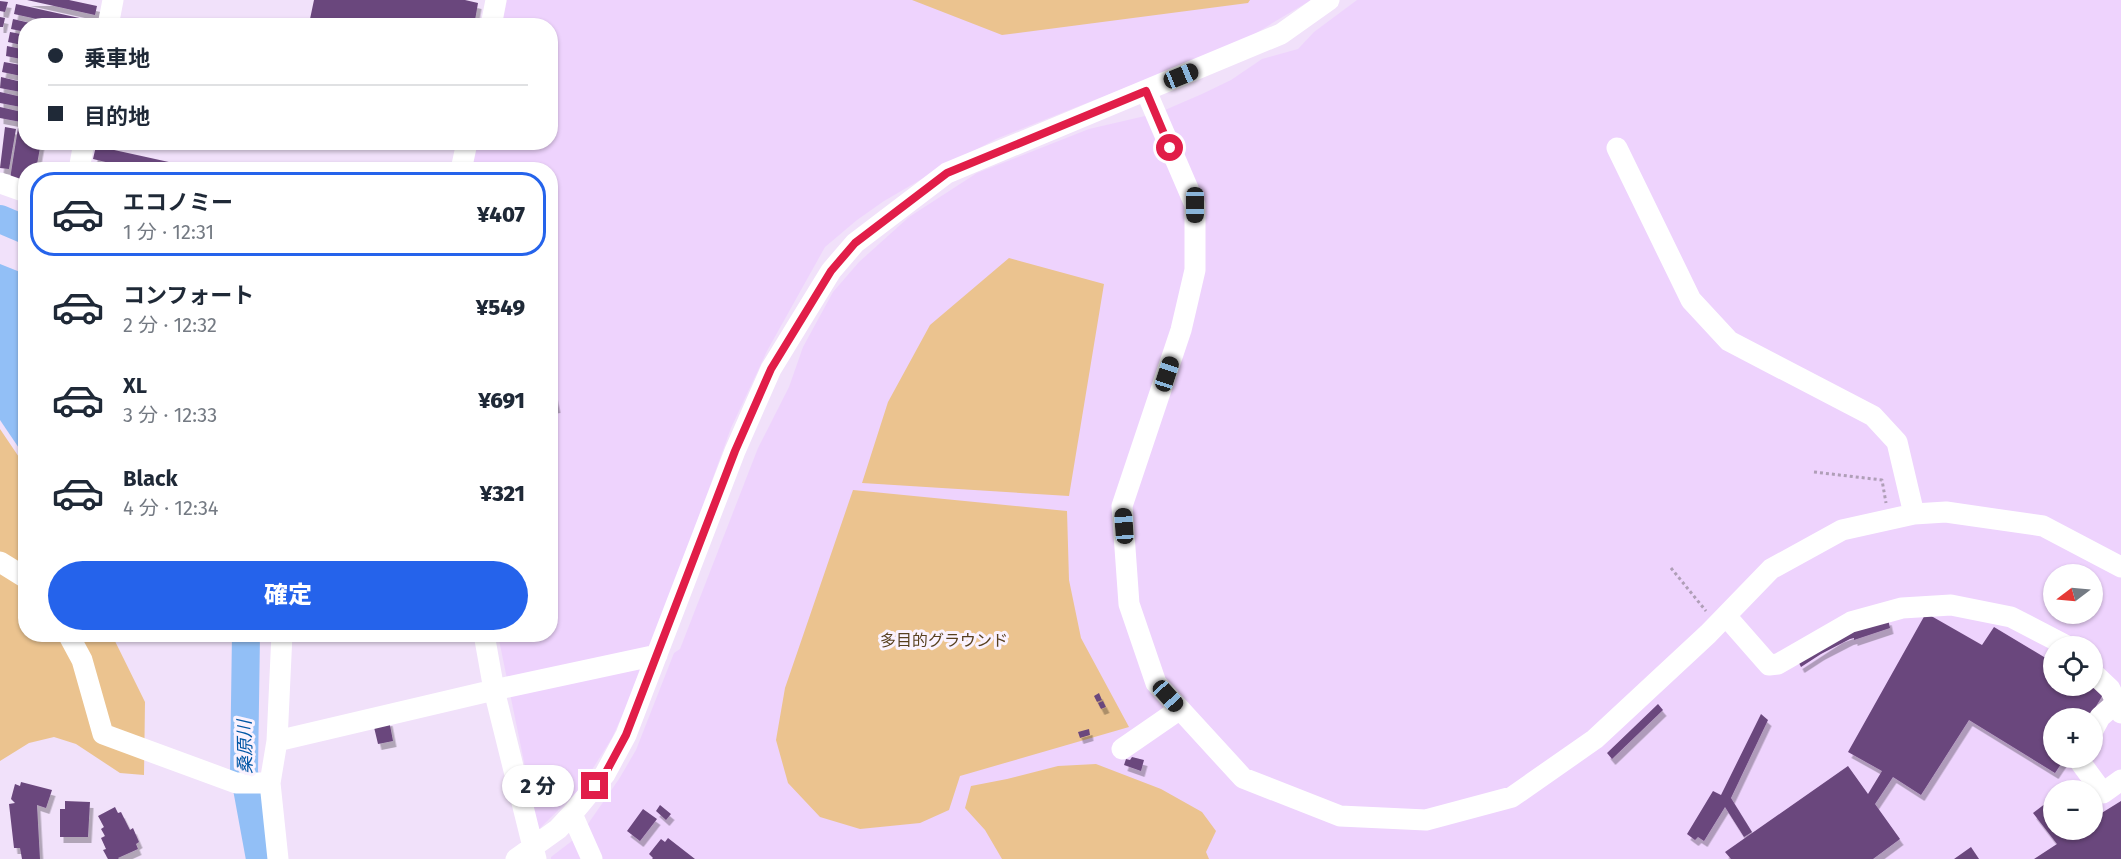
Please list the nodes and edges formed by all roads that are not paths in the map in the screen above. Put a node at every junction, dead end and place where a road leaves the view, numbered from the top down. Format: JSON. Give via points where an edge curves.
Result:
{"nodes":[{"id":1,"x":114,"y":0,"type":"edge"},
{"id":2,"x":496,"y":0,"type":"edge"},
{"id":3,"x":1329,"y":0,"type":"edge"},
{"id":4,"x":110,"y":18,"type":"edge"},
{"id":5,"x":493,"y":18,"type":"edge"},
{"id":6,"x":1146,"y":91,"type":"junction"},
{"id":7,"x":1617,"y":148,"type":"dead end"},
{"id":8,"x":0,"y":183,"type":"edge"},
{"id":9,"x":18,"y":189,"type":"edge"},
{"id":10,"x":1914,"y":514,"type":"junction"},
{"id":11,"x":0,"y":562,"type":"edge"},
{"id":12,"x":2121,"y":567,"type":"edge"},
{"id":13,"x":18,"y":573,"type":"edge"},
{"id":14,"x":1721,"y":620,"type":"junction"},
{"id":15,"x":2048,"y":636,"type":"edge"},
{"id":16,"x":73,"y":642,"type":"edge"},
{"id":17,"x":282,"y":642,"type":"edge"},
{"id":18,"x":485,"y":642,"type":"edge"},
{"id":19,"x":657,"y":655,"type":"junction"},
{"id":20,"x":2103,"y":682,"type":"edge"},
{"id":21,"x":494,"y":690,"type":"junction"},
{"id":22,"x":1180,"y":709,"type":"junction"},
{"id":23,"x":2118,"y":709,"type":"edge"},
{"id":24,"x":2103,"y":716,"type":"edge"},
{"id":25,"x":277,"y":741,"type":"junction"},
{"id":26,"x":1122,"y":749,"type":"dead end"},
{"id":27,"x":2085,"y":768,"type":"edge"},
{"id":28,"x":2121,"y":780,"type":"edge"},
{"id":29,"x":270,"y":783,"type":"junction"},
{"id":30,"x":572,"y":814,"type":"junction"},
{"id":31,"x":528,"y":855,"type":"edge"},
{"id":32,"x":278,"y":859,"type":"edge"},
{"id":33,"x":592,"y":859,"type":"edge"}],
"edges":[{"from":1,"to":4,"type":"street"},
{"from":2,"to":5,"type":"street"},
{"from":3,"to":6,"type":"street","via":[[1281,34]]},
{"from":6,"to":19,"type":"street","via":[[947,173],[855,243],[831,271],[771,369],[735,451]]},
{"from":6,"to":22,"type":"street","via":[[1195,205],[1195,270],[1181,330],[1122,506],[1129,604],[1156,683]]},
{"from":7,"to":10,"type":"street","via":[[1691,300],[1729,340],[1873,416],[1897,442]]},
{"from":8,"to":9,"type":"street"},
{"from":10,"to":12,"type":"street","via":[[1946,512],[2043,526]]},
{"from":10,"to":14,"type":"street","via":[[1842,530],[1771,569]]},
{"from":11,"to":13,"type":"street"},
{"from":14,"to":15,"type":"street","via":[[1769,665],[1778,664],[1851,622],[1902,608],[1951,605],[2012,617]]},
{"from":14,"to":22,"type":"street","via":[[1628,721],[1595,739],[1512,797],[1426,820],[1340,816],[1243,778]]},
{"from":16,"to":29,"type":"street","via":[[103,734],[236,783]]},
{"from":17,"to":25,"type":"street"},
{"from":18,"to":21,"type":"street"},
{"from":19,"to":21,"type":"street"},
{"from":19,"to":30,"type":"street","via":[[626,735],[605,774]]},
{"from":20,"to":23,"type":"street"},
{"from":21,"to":25,"type":"street"},
{"from":21,"to":31,"type":"street"},
{"from":22,"to":26,"type":"street"},
{"from":23,"to":24,"type":"street"},
{"from":25,"to":29,"type":"street"},
{"from":27,"to":28,"type":"street","via":[[2103,793]]},
{"from":29,"to":32,"type":"street"},
{"from":30,"to":31,"type":"street"},
{"from":30,"to":33,"type":"street"}]}
